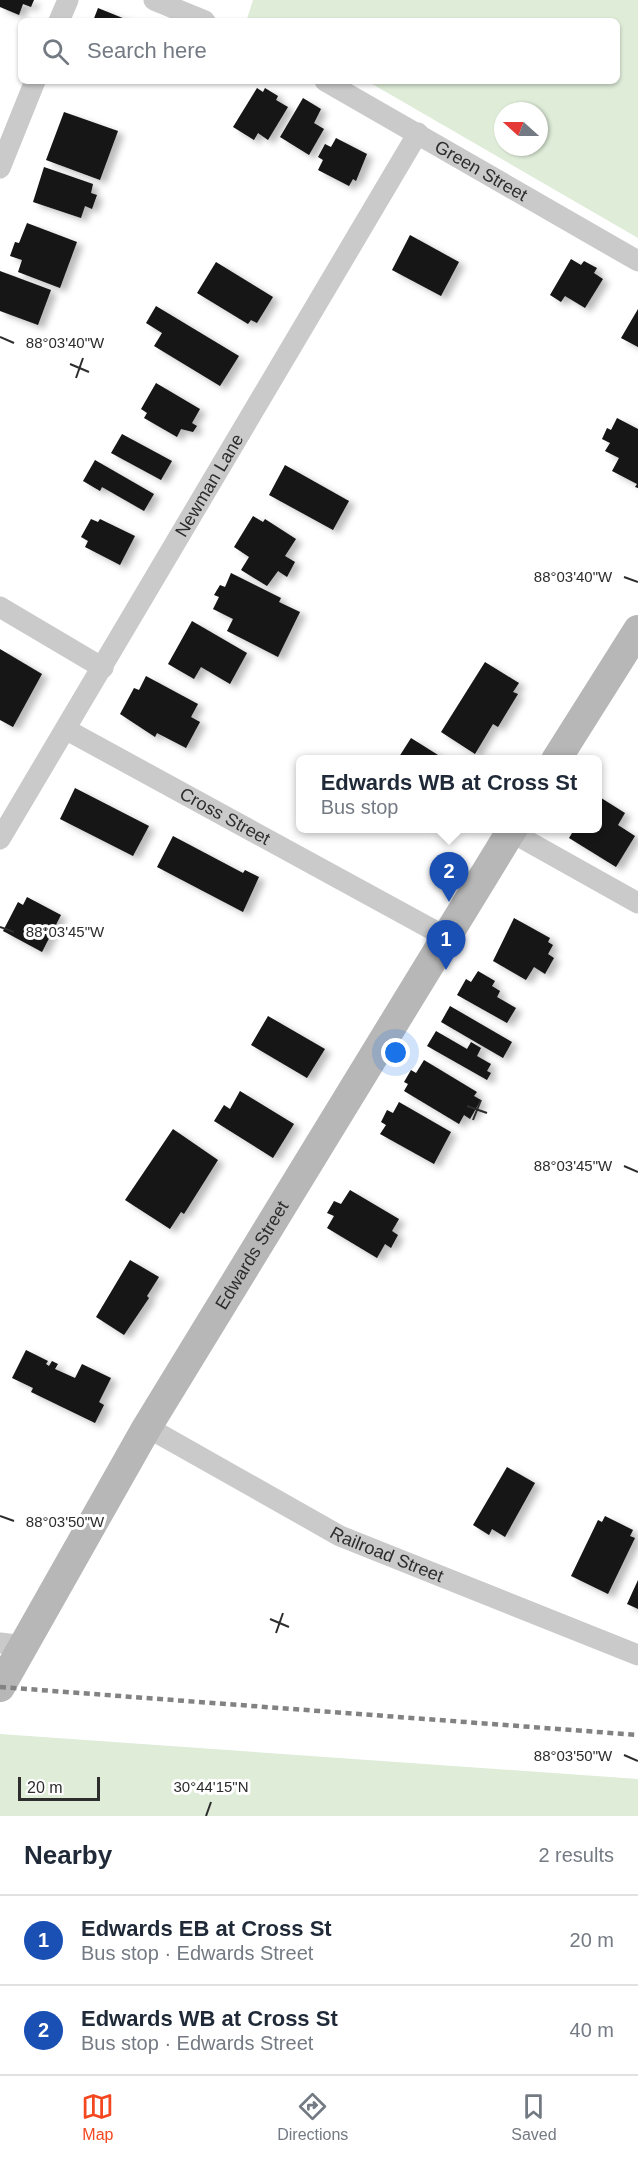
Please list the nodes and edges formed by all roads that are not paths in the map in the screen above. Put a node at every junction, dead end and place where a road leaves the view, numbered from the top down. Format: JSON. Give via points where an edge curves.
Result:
{"nodes":[{"id":1,"x":68,"y":0,"type":"edge"},
{"id":2,"x":154,"y":0,"type":"edge"},
{"id":3,"x":60,"y":18,"type":"edge"},
{"id":4,"x":198,"y":18,"type":"edge"},
{"id":5,"x":34,"y":84,"type":"edge"},
{"id":6,"x":330,"y":84,"type":"edge"},
{"id":7,"x":418,"y":133,"type":"junction"},
{"id":8,"x":0,"y":168,"type":"edge"},
{"id":9,"x":638,"y":261,"type":"edge"},
{"id":10,"x":0,"y":607,"type":"edge"},
{"id":11,"x":638,"y":630,"type":"edge"},
{"id":12,"x":103,"y":668,"type":"junction"},
{"id":13,"x":67,"y":730,"type":"junction"},
{"id":14,"x":559,"y":755,"type":"edge"},
{"id":15,"x":510,"y":833,"type":"edge"},
{"id":16,"x":517,"y":833,"type":"edge"},
{"id":17,"x":0,"y":839,"type":"edge"},
{"id":18,"x":638,"y":903,"type":"edge"},
{"id":19,"x":446,"y":937,"type":"junction"},
{"id":20,"x":147,"y":1427,"type":"junction"},
{"id":21,"x":13,"y":1644,"type":"edge"},
{"id":22,"x":638,"y":1655,"type":"edge"},
{"id":23,"x":0,"y":1687,"type":"edge"}],
"edges":[{"from":1,"to":3,"type":"street"},
{"from":2,"to":4,"type":"street"},
{"from":5,"to":8,"type":"street"},
{"from":6,"to":7,"type":"street","name":"Green Street"},
{"from":7,"to":9,"type":"street","name":"Green Street"},
{"from":7,"to":12,"type":"street","name":"Newman Lane"},
{"from":10,"to":12,"type":"street"},
{"from":11,"to":14,"type":"street"},
{"from":12,"to":13,"type":"street","name":"Newman Lane"},
{"from":13,"to":17,"type":"street","name":"Newman Lane"},
{"from":13,"to":19,"type":"street","name":"Cross Street"},
{"from":15,"to":19,"type":"street","name":"Edwards Street"},
{"from":16,"to":18,"type":"street"},
{"from":19,"to":20,"type":"street","name":"Edwards Street"},
{"from":20,"to":21,"type":"street","name":"Edwards Street"},
{"from":20,"to":22,"type":"street","name":"Railroad Street","via":[[340,1536]]},
{"from":21,"to":23,"type":"street","name":"Edwards Street"}]}
